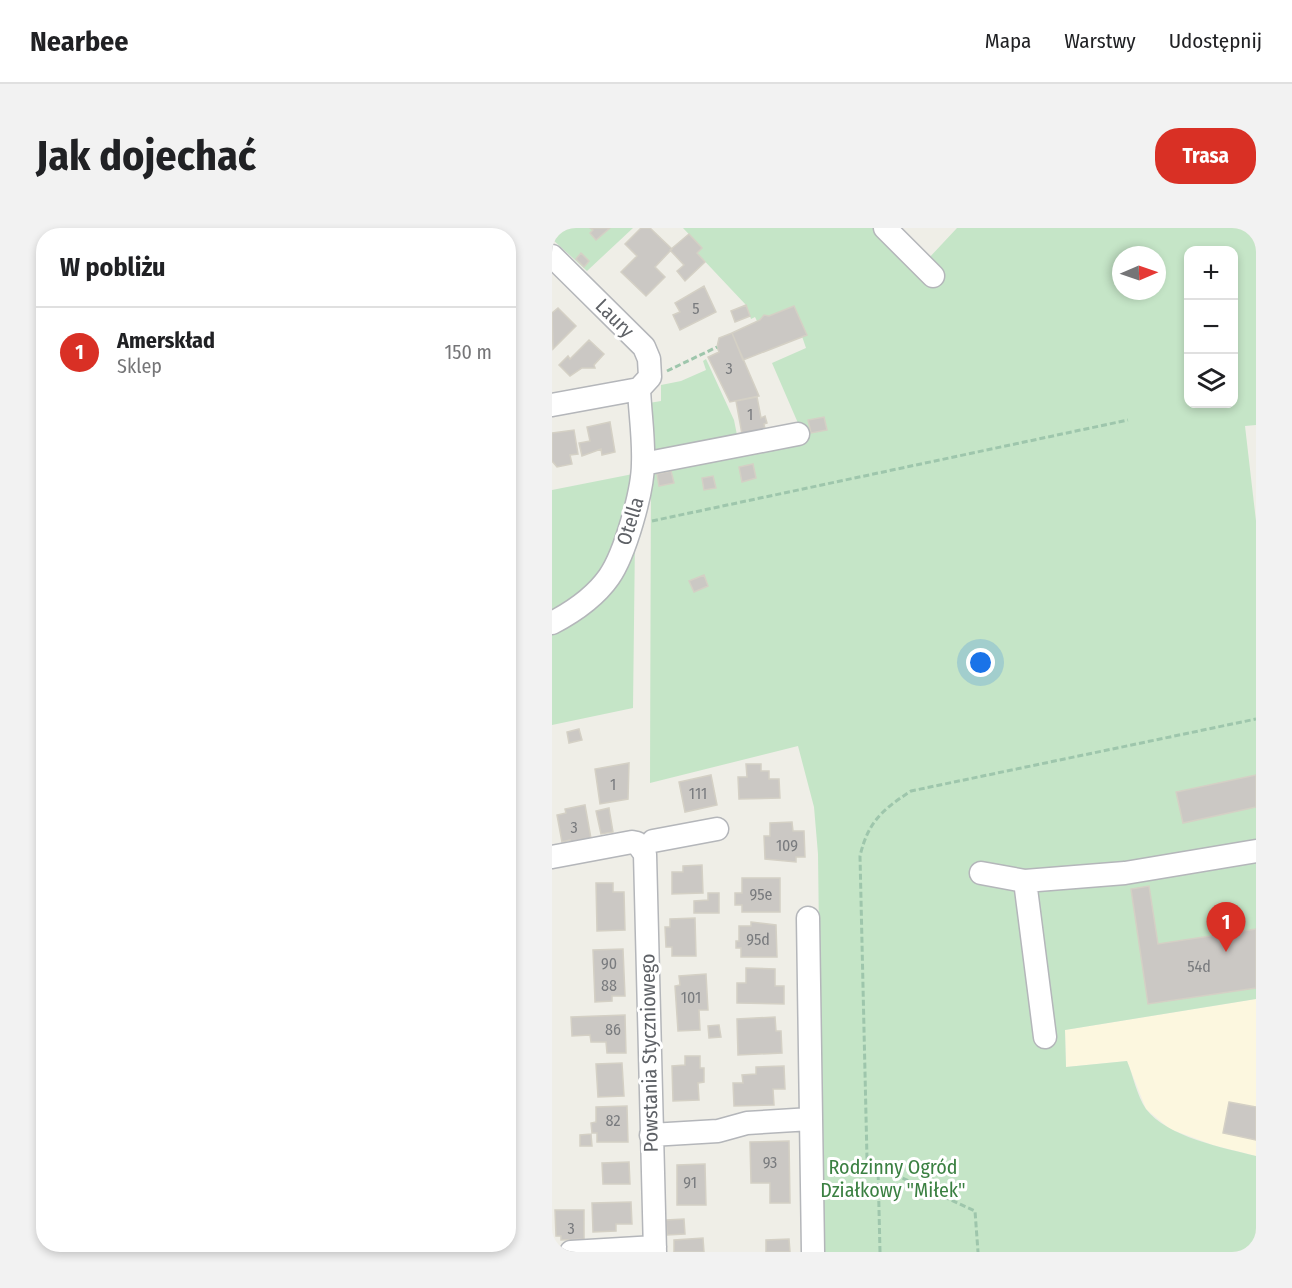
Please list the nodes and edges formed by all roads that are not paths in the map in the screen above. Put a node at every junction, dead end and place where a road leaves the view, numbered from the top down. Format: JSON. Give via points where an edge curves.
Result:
{"nodes":[{"id":1,"x":885,"y":228,"type":"edge"},
{"id":2,"x":552,"y":256,"type":"edge"},
{"id":3,"x":933,"y":276,"type":"dead end"},
{"id":4,"x":639,"y":389,"type":"junction"},
{"id":5,"x":552,"y":405,"type":"edge"},
{"id":6,"x":798,"y":434,"type":"dead end"},
{"id":7,"x":644,"y":464,"type":"junction"},
{"id":8,"x":552,"y":623,"type":"edge"},
{"id":9,"x":717,"y":829,"type":"dead end"},
{"id":10,"x":649,"y":847,"type":"junction"},
{"id":11,"x":1256,"y":851,"type":"edge"},
{"id":12,"x":552,"y":857,"type":"edge"},
{"id":13,"x":981,"y":873,"type":"dead end"},
{"id":14,"x":1025,"y":881,"type":"junction"},
{"id":15,"x":808,"y":918,"type":"dead end"},
{"id":16,"x":1046,"y":1037,"type":"dead end"},
{"id":17,"x":811,"y":1119,"type":"junction"},
{"id":18,"x":651,"y":1135,"type":"junction"},
{"id":19,"x":655,"y":1249,"type":"edge"},
{"id":20,"x":571,"y":1252,"type":"edge"},
{"id":21,"x":813,"y":1252,"type":"edge"}],
"edges":[{"from":1,"to":3,"type":"street"},
{"from":2,"to":4,"type":"street","name":"Laury","via":[[644,347],[650,377]]},
{"from":4,"to":5,"type":"street"},
{"from":4,"to":7,"type":"street","name":"Otella"},
{"from":6,"to":7,"type":"street"},
{"from":7,"to":8,"type":"street","name":"Otella","via":[[632,518],[611,574],[587,599]]},
{"from":9,"to":10,"type":"street"},
{"from":10,"to":12,"type":"street","via":[[632,842]]},
{"from":10,"to":18,"type":"street","name":"Powstania Styczniowego"},
{"from":11,"to":14,"type":"street","via":[[1125,873]]},
{"from":13,"to":14,"type":"street"},
{"from":14,"to":16,"type":"street"},
{"from":15,"to":17,"type":"street"},
{"from":17,"to":18,"type":"street"},
{"from":17,"to":21,"type":"street"},
{"from":18,"to":19,"type":"street","name":"Powstania Styczniowego"},
{"from":19,"to":20,"type":"street"}]}
